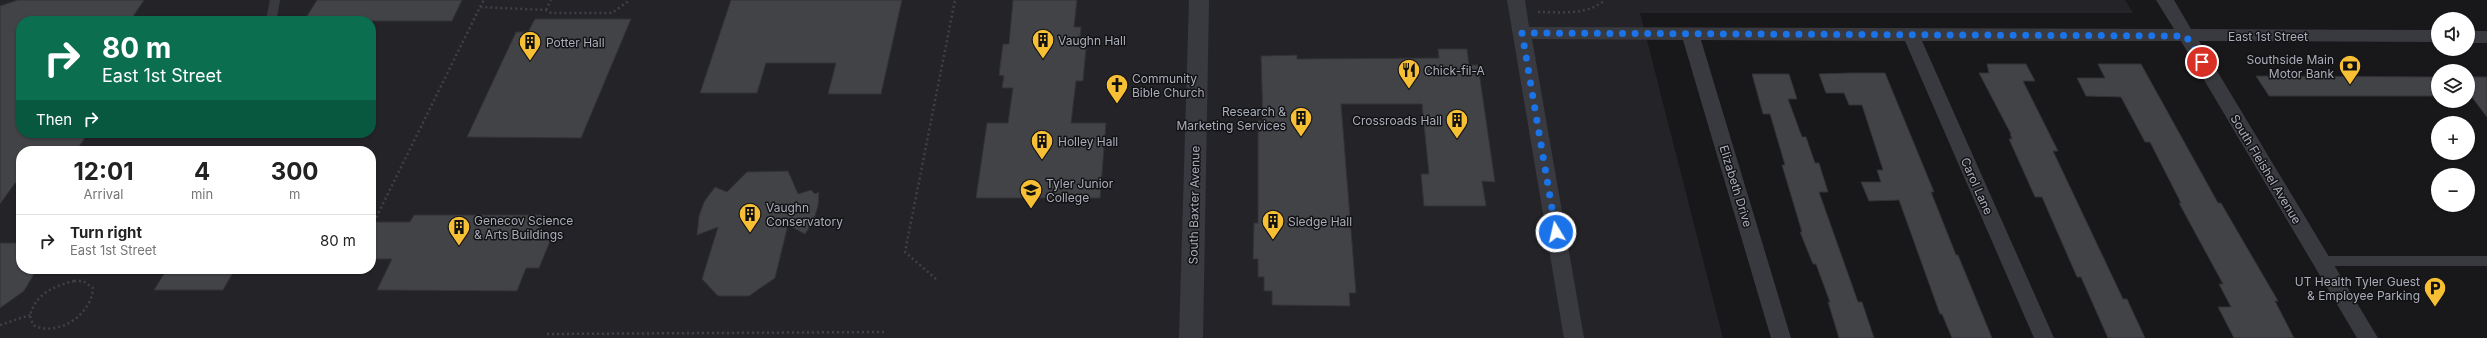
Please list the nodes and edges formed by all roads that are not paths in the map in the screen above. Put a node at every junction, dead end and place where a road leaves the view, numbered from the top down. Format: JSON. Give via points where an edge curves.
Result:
{"nodes":[{"id":1,"x":275,"y":0,"type":"edge"},
{"id":2,"x":1199,"y":0,"type":"edge"},
{"id":3,"x":2165,"y":0,"type":"edge"},
{"id":4,"x":1517,"y":6,"type":"edge"},
{"id":5,"x":272,"y":16,"type":"edge"},
{"id":6,"x":1522,"y":33,"type":"junction"},
{"id":7,"x":1690,"y":33,"type":"junction"},
{"id":8,"x":1911,"y":35,"type":"junction"},
{"id":9,"x":2186,"y":36,"type":"junction"},
{"id":10,"x":2431,"y":36,"type":"edge"},
{"id":11,"x":2475,"y":36,"type":"edge"},
{"id":12,"x":2487,"y":37,"type":"edge"},
{"id":13,"x":2322,"y":261,"type":"junction"},
{"id":14,"x":2487,"y":261,"type":"edge"},
{"id":15,"x":1191,"y":338,"type":"edge"},
{"id":16,"x":1574,"y":338,"type":"edge"},
{"id":17,"x":1781,"y":338,"type":"edge"},
{"id":18,"x":2044,"y":338,"type":"edge"},
{"id":19,"x":2368,"y":338,"type":"edge"}],
"edges":[{"from":1,"to":5,"type":"lane"},
{"from":2,"to":15,"type":"street","name":"South Baxter Avenue"},
{"from":3,"to":9,"type":"street","name":"South Fleishel Avenue"},
{"from":4,"to":6,"type":"street"},
{"from":6,"to":7,"type":"street","name":"East 1st Street"},
{"from":6,"to":16,"type":"street"},
{"from":7,"to":8,"type":"street","name":"East 1st Street"},
{"from":7,"to":17,"type":"street","name":"Elizabeth Drive"},
{"from":8,"to":9,"type":"street","name":"East 1st Street"},
{"from":8,"to":18,"type":"street","name":"Carol Lane"},
{"from":9,"to":10,"type":"street","name":"East 1st Street"},
{"from":9,"to":13,"type":"street","name":"South Fleishel Avenue"},
{"from":11,"to":12,"type":"street"},
{"from":13,"to":14,"type":"lane"},
{"from":13,"to":19,"type":"street","name":"South Fleishel Avenue"}]}
